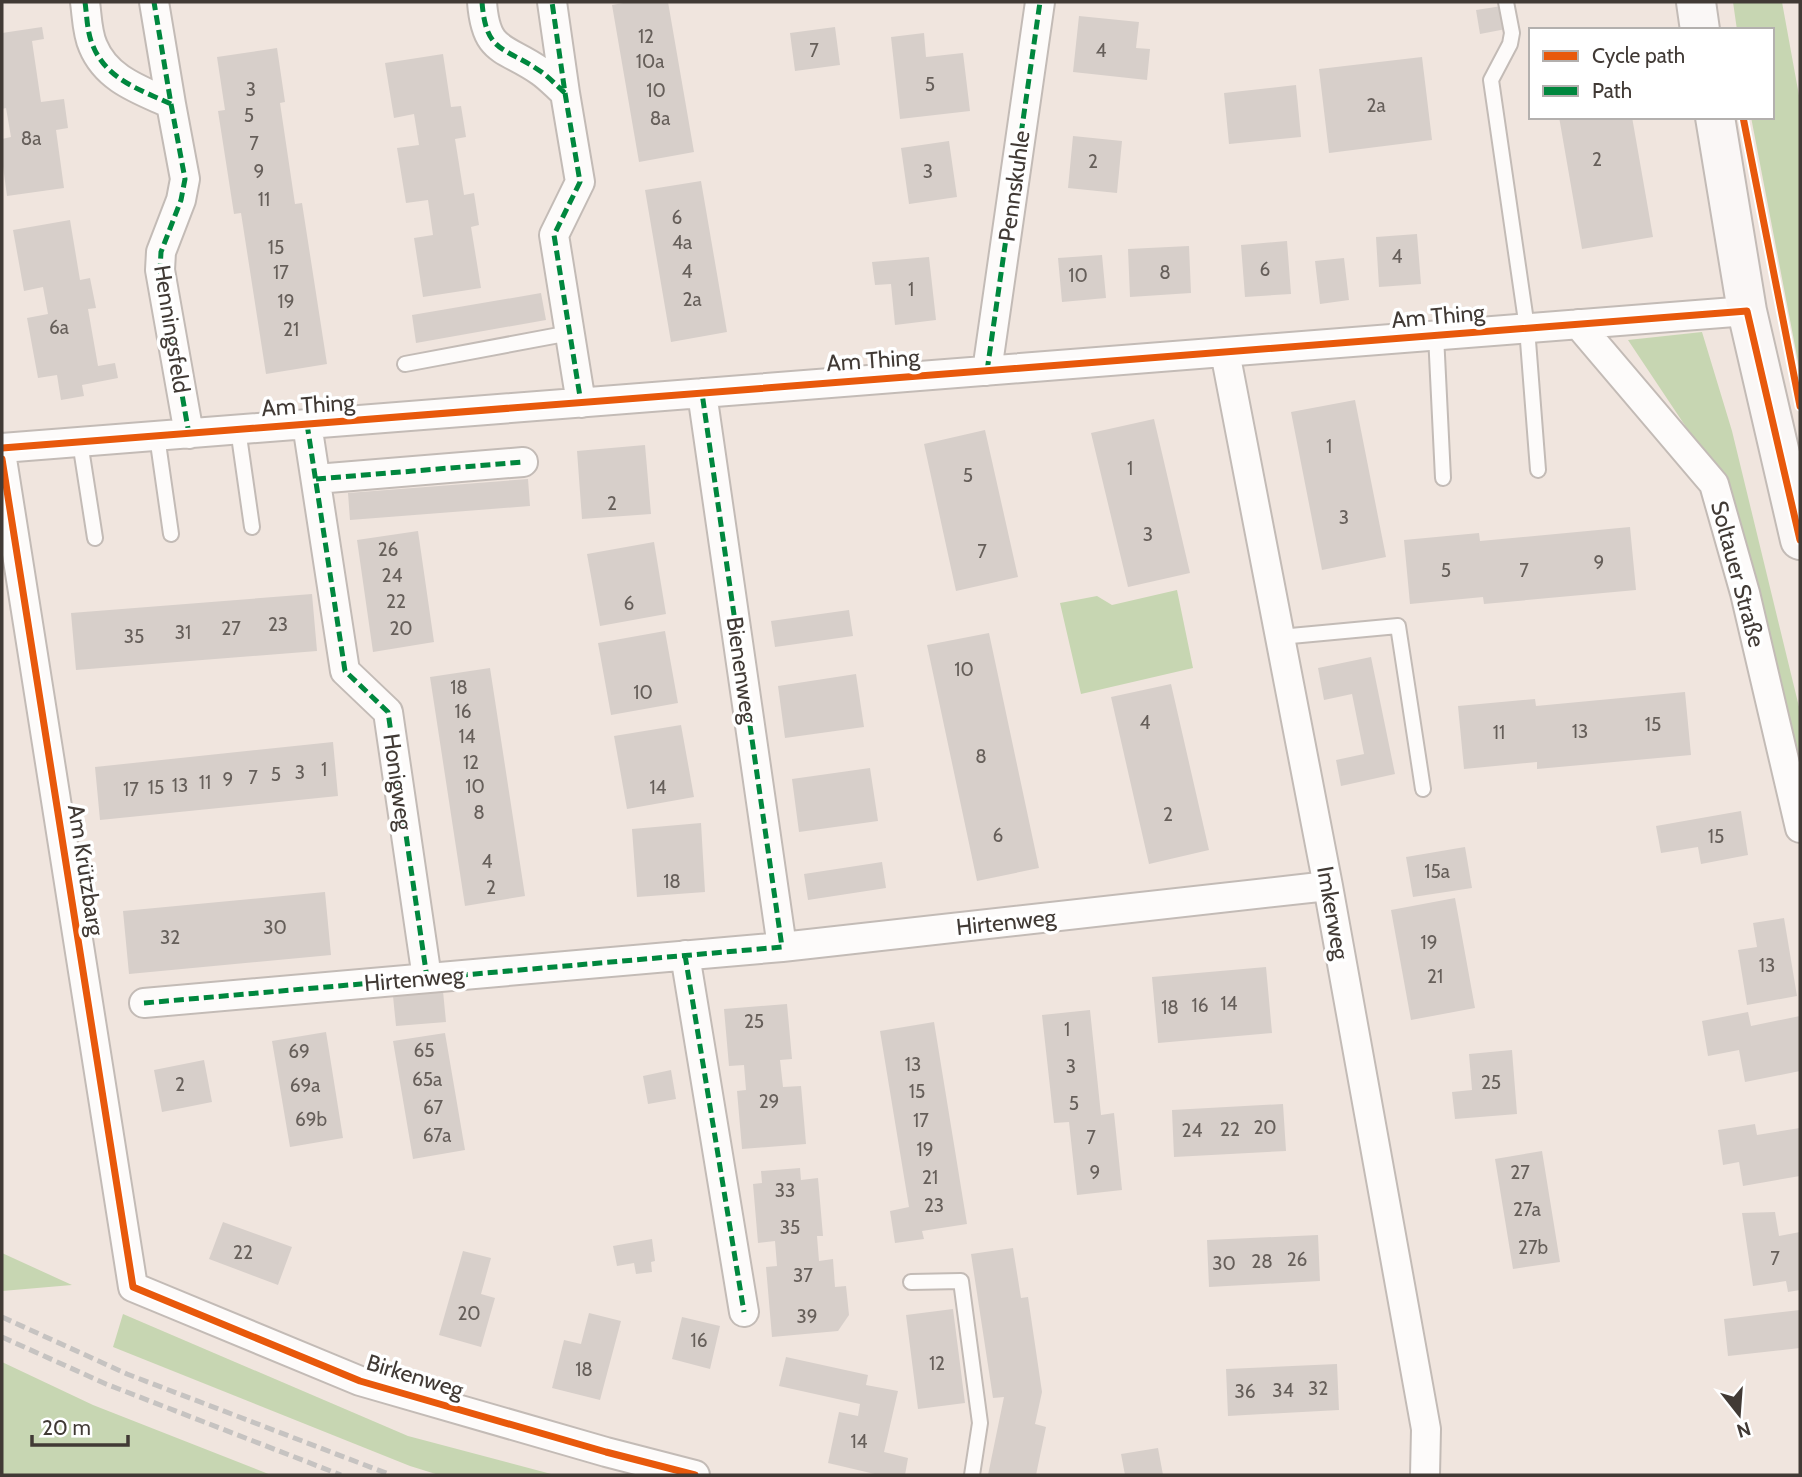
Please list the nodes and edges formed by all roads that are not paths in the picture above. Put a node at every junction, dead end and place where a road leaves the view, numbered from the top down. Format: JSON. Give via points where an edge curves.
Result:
{"nodes":[{"id":1,"x":85,"y":2,"type":"edge"},
{"id":2,"x":154,"y":2,"type":"edge"},
{"id":3,"x":482,"y":2,"type":"edge"},
{"id":4,"x":552,"y":2,"type":"edge"},
{"id":5,"x":1040,"y":2,"type":"edge"},
{"id":6,"x":1506,"y":2,"type":"edge"},
{"id":7,"x":1696,"y":2,"type":"edge"},
{"id":8,"x":1700,"y":28,"type":"edge"},
{"id":9,"x":565,"y":93,"type":"junction"},
{"id":10,"x":172,"y":104,"type":"junction"},
{"id":11,"x":1715,"y":119,"type":"edge"},
{"id":12,"x":1747,"y":311,"type":"junction"},
{"id":13,"x":1578,"y":324,"type":"junction"},
{"id":14,"x":1527,"y":328,"type":"junction"},
{"id":15,"x":570,"y":333,"type":"junction"},
{"id":16,"x":1436,"y":335,"type":"junction"},
{"id":17,"x":1226,"y":352,"type":"junction"},
{"id":18,"x":405,"y":364,"type":"dead end"},
{"id":19,"x":987,"y":371,"type":"junction"},
{"id":20,"x":702,"y":393,"type":"junction"},
{"id":21,"x":581,"y":402,"type":"junction"},
{"id":22,"x":307,"y":424,"type":"junction"},
{"id":23,"x":238,"y":429,"type":"junction"},
{"id":24,"x":189,"y":434,"type":"junction"},
{"id":25,"x":157,"y":436,"type":"junction"},
{"id":26,"x":80,"y":442,"type":"junction"},
{"id":27,"x":2,"y":448,"type":"edge"},
{"id":28,"x":2,"y":459,"type":"edge"},
{"id":29,"x":523,"y":462,"type":"dead end"},
{"id":30,"x":1538,"y":470,"type":"dead end"},
{"id":31,"x":1443,"y":478,"type":"dead end"},
{"id":32,"x":316,"y":479,"type":"junction"},
{"id":33,"x":252,"y":527,"type":"dead end"},
{"id":34,"x":171,"y":534,"type":"dead end"},
{"id":35,"x":94,"y":538,"type":"dead end"},
{"id":36,"x":1800,"y":540,"type":"edge"},
{"id":37,"x":1280,"y":637,"type":"junction"},
{"id":38,"x":1423,"y":789,"type":"dead end"},
{"id":39,"x":1800,"y":828,"type":"edge"},
{"id":40,"x":1328,"y":886,"type":"junction"},
{"id":41,"x":782,"y":947,"type":"junction"},
{"id":42,"x":685,"y":955,"type":"junction"},
{"id":43,"x":427,"y":978,"type":"junction"},
{"id":44,"x":144,"y":1003,"type":"dead end"},
{"id":45,"x":911,"y":1282,"type":"dead end"},
{"id":46,"x":132,"y":1287,"type":"joint"},
{"id":47,"x":744,"y":1312,"type":"dead end"},
{"id":48,"x":695,"y":1475,"type":"edge"},
{"id":49,"x":972,"y":1475,"type":"edge"},
{"id":50,"x":1425,"y":1475,"type":"edge"}],
"edges":[{"from":1,"to":10,"type":"street","via":[[92,44],[102,62],[122,81]]},
{"from":2,"to":10,"type":"street","name":"Henningsfeld"},
{"from":3,"to":9,"type":"street","via":[[488,36]]},
{"from":4,"to":9,"type":"street"},
{"from":5,"to":19,"type":"street","name":"Pennskuhle"},
{"from":6,"to":14,"type":"lane","via":[[1510,44],[1491,80]]},
{"from":7,"to":8,"type":"main road"},
{"from":9,"to":15,"type":"street","via":[[580,182],[554,234]]},
{"from":10,"to":24,"type":"street","name":"Henningsfeld","via":[[185,179],[160,252],[160,270]]},
{"from":11,"to":12,"type":"main road"},
{"from":12,"to":13,"type":"street","name":"Am Thing"},
{"from":12,"to":36,"type":"main road"},
{"from":13,"to":14,"type":"street","name":"Am Thing"},
{"from":13,"to":39,"type":"street","name":"Soltauer Straße","via":[[1714,484],[1745,593]]},
{"from":14,"to":16,"type":"street","name":"Am Thing"},
{"from":14,"to":30,"type":"lane"},
{"from":15,"to":18,"type":"lane"},
{"from":15,"to":21,"type":"street"},
{"from":16,"to":17,"type":"street","name":"Am Thing"},
{"from":16,"to":31,"type":"lane"},
{"from":17,"to":19,"type":"street","name":"Am Thing"},
{"from":17,"to":37,"type":"street","name":"Imkerweg"},
{"from":19,"to":20,"type":"street","name":"Am Thing"},
{"from":20,"to":21,"type":"street","name":"Am Thing"},
{"from":20,"to":41,"type":"street","name":"Bienenweg"},
{"from":21,"to":22,"type":"street","name":"Am Thing"},
{"from":22,"to":23,"type":"street","name":"Am Thing"},
{"from":22,"to":32,"type":"street","name":"Honigweg"},
{"from":23,"to":24,"type":"street","name":"Am Thing"},
{"from":23,"to":33,"type":"lane"},
{"from":24,"to":25,"type":"street","name":"Am Thing"},
{"from":25,"to":26,"type":"street","name":"Am Thing"},
{"from":25,"to":34,"type":"lane"},
{"from":26,"to":27,"type":"street","name":"Am Thing"},
{"from":26,"to":35,"type":"lane"},
{"from":28,"to":46,"type":"street","name":"Am Krützbarg"},
{"from":29,"to":32,"type":"street"},
{"from":32,"to":43,"type":"street","name":"Honigweg","via":[[345,671],[388,712]]},
{"from":37,"to":38,"type":"lane","via":[[1398,626]]},
{"from":37,"to":40,"type":"street","name":"Imkerweg"},
{"from":40,"to":41,"type":"street","name":"Hirtenweg"},
{"from":40,"to":50,"type":"street","name":"Imkerweg","via":[[1426,1430]]},
{"from":41,"to":42,"type":"street","name":"Hirtenweg"},
{"from":42,"to":43,"type":"street","name":"Hirtenweg"},
{"from":42,"to":47,"type":"street"},
{"from":43,"to":44,"type":"street","name":"Hirtenweg"},
{"from":45,"to":49,"type":"lane","via":[[961,1281],[980,1423]]},
{"from":46,"to":48,"type":"street","name":"Birkenweg","via":[[360,1381]]}]}
